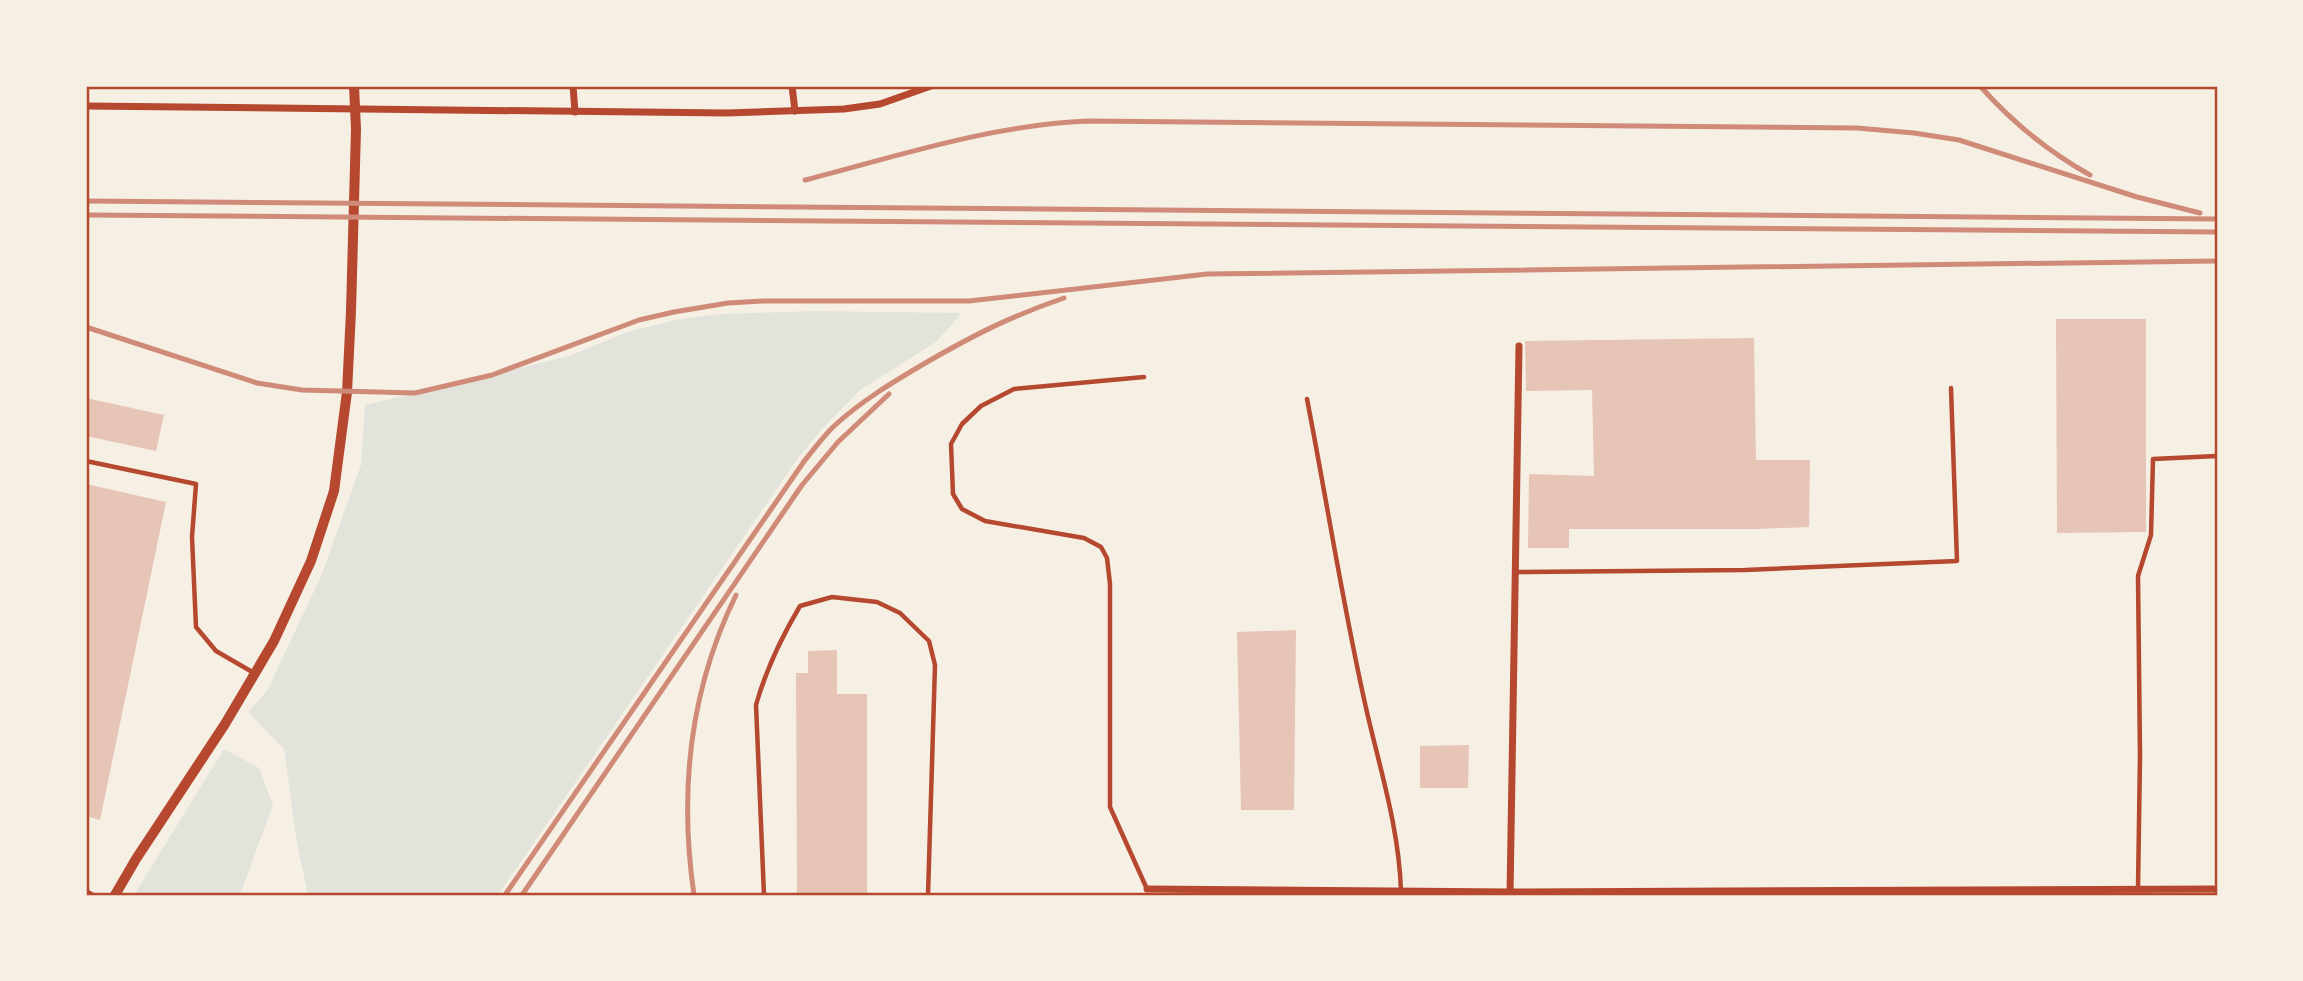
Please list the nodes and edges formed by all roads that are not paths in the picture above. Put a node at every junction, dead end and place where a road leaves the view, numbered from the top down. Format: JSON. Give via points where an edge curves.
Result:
{"nodes":[{"id":1,"x":354,"y":86,"type":"edge"},
{"id":2,"x":573,"y":86,"type":"edge"},
{"id":3,"x":792,"y":86,"type":"edge"},
{"id":4,"x":932,"y":86,"type":"edge"},
{"id":5,"x":86,"y":106,"type":"edge"},
{"id":6,"x":355,"y":110,"type":"junction"},
{"id":7,"x":795,"y":111,"type":"junction"},
{"id":8,"x":575,"y":112,"type":"junction"},
{"id":9,"x":1519,"y":346,"type":"dead end"},
{"id":10,"x":1144,"y":377,"type":"dead end"},
{"id":11,"x":1951,"y":388,"type":"dead end"},
{"id":12,"x":1307,"y":399,"type":"dead end"},
{"id":13,"x":2217,"y":456,"type":"edge"},
{"id":14,"x":86,"y":461,"type":"edge"},
{"id":15,"x":1515,"y":572,"type":"junction"},
{"id":16,"x":254,"y":674,"type":"junction"},
{"id":17,"x":1147,"y":889,"type":"joint"},
{"id":18,"x":2138,"y":889,"type":"junction"},
{"id":19,"x":2217,"y":889,"type":"edge"},
{"id":20,"x":86,"y":891,"type":"edge"},
{"id":21,"x":1401,"y":891,"type":"junction"},
{"id":22,"x":1510,"y":894,"type":"edge"},
{"id":23,"x":93,"y":895,"type":"edge"},
{"id":24,"x":115,"y":895,"type":"edge"},
{"id":25,"x":764,"y":895,"type":"edge"},
{"id":26,"x":928,"y":895,"type":"edge"}],
"edges":[{"from":1,"to":6,"type":"street"},
{"from":2,"to":8,"type":"street"},
{"from":3,"to":7,"type":"street"},
{"from":4,"to":7,"type":"street","via":[[880,104]]},
{"from":5,"to":6,"type":"street"},
{"from":6,"to":8,"type":"street"},
{"from":6,"to":16,"type":"street","via":[[347,393],[334,491],[311,561]]},
{"from":7,"to":8,"type":"street"},
{"from":9,"to":15,"type":"street"},
{"from":10,"to":17,"type":"lane","via":[[1014,389],[981,406],[962,424],[951,444],[953,494],[962,509],[985,521],[1084,538],[1101,547],[1107,558],[1110,807]]},
{"from":11,"to":15,"type":"lane","via":[[1957,561],[1745,570]]},
{"from":12,"to":21,"type":"lane","via":[[1366,707],[1391,812]]},
{"from":13,"to":18,"type":"lane","via":[[2153,459],[2151,535],[2138,576]]},
{"from":14,"to":16,"type":"lane","via":[[196,484],[192,537],[196,627],[216,651]]},
{"from":15,"to":22,"type":"street"},
{"from":16,"to":24,"type":"street"},
{"from":17,"to":21,"type":"street"},
{"from":18,"to":19,"type":"street"},
{"from":18,"to":22,"type":"street"},
{"from":20,"to":23,"type":"lane"},
{"from":21,"to":22,"type":"street"},
{"from":25,"to":26,"type":"lane","via":[[756,705],[782,636],[800,606],[832,597],[877,602],[900,612],[929,641],[935,665]]}]}
